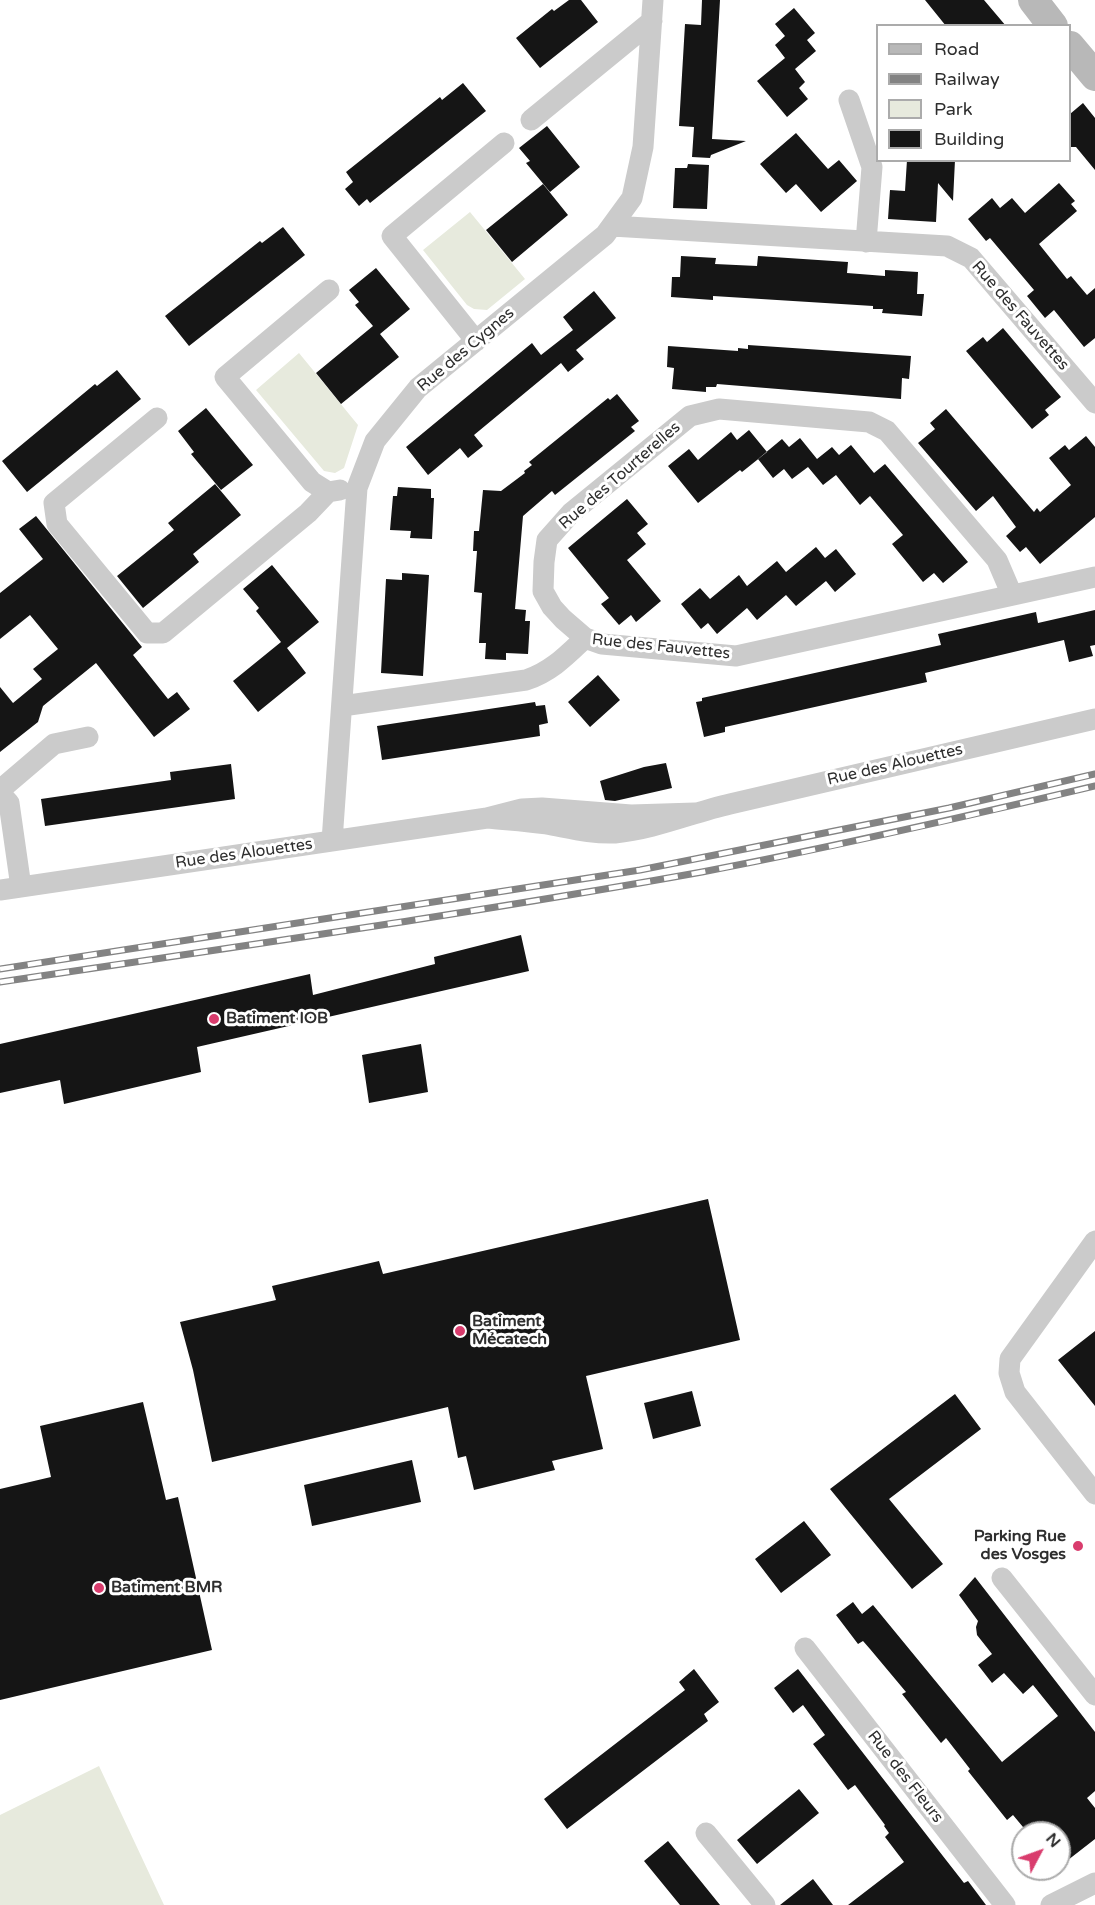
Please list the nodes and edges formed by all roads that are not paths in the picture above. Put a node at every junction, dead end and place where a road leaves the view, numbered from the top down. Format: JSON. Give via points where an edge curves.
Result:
{"nodes":[{"id":1,"x":653,"y":0,"type":"edge"},
{"id":2,"x":1033,"y":0,"type":"edge"},
{"id":3,"x":652,"y":21,"type":"junction"},
{"id":4,"x":1051,"y":24,"type":"edge"},
{"id":5,"x":849,"y":100,"type":"dead end"},
{"id":6,"x":531,"y":120,"type":"dead end"},
{"id":7,"x":504,"y":143,"type":"dead end"},
{"id":8,"x":612,"y":225,"type":"junction"},
{"id":9,"x":866,"y":242,"type":"junction"},
{"id":10,"x":329,"y":290,"type":"dead end"},
{"id":11,"x":476,"y":341,"type":"junction"},
{"id":12,"x":1095,"y":403,"type":"edge"},
{"id":13,"x":157,"y":418,"type":"dead end"},
{"id":14,"x":357,"y":488,"type":"junction"},
{"id":15,"x":327,"y":492,"type":"junction"},
{"id":16,"x":1095,"y":577,"type":"edge"},
{"id":17,"x":1012,"y":595,"type":"junction"},
{"id":18,"x":585,"y":638,"type":"junction"},
{"id":19,"x":342,"y":706,"type":"junction"},
{"id":20,"x":1095,"y":720,"type":"edge"},
{"id":21,"x":88,"y":737,"type":"dead end"},
{"id":22,"x":0,"y":791,"type":"edge"},
{"id":23,"x":332,"y":841,"type":"junction"},
{"id":24,"x":21,"y":887,"type":"junction"},
{"id":25,"x":0,"y":890,"type":"edge"},
{"id":26,"x":1095,"y":1241,"type":"edge"},
{"id":27,"x":1095,"y":1494,"type":"edge"},
{"id":28,"x":1002,"y":1578,"type":"dead end"},
{"id":29,"x":805,"y":1648,"type":"dead end"},
{"id":30,"x":1095,"y":1695,"type":"edge"},
{"id":31,"x":706,"y":1833,"type":"dead end"},
{"id":32,"x":1095,"y":1883,"type":"edge"},
{"id":33,"x":765,"y":1905,"type":"edge"},
{"id":34,"x":1005,"y":1905,"type":"edge"},
{"id":35,"x":1051,"y":1905,"type":"edge"}],
"edges":[{"from":1,"to":3,"type":"street","name":"Rue des Cygnes"},
{"from":2,"to":4,"type":"street"},
{"from":3,"to":6,"type":"street"},
{"from":3,"to":8,"type":"street","name":"Rue des Cygnes","via":[[643,147],[632,198]]},
{"from":5,"to":9,"type":"street","via":[[872,166]]},
{"from":7,"to":11,"type":"street","via":[[392,236]]},
{"from":8,"to":9,"type":"street","name":"Rue des Fauvettes"},
{"from":8,"to":11,"type":"street","name":"Rue des Cygnes","via":[[605,236]]},
{"from":9,"to":12,"type":"street","name":"Rue des Fauvettes","via":[[947,246],[971,258]]},
{"from":10,"to":15,"type":"street","via":[[225,376],[312,482]]},
{"from":11,"to":14,"type":"street","name":"Rue des Cygnes","via":[[418,388],[375,441]]},
{"from":13,"to":15,"type":"street","via":[[54,503],[57,524],[147,633],[163,633],[308,513]]},
{"from":14,"to":15,"type":"street"},
{"from":14,"to":19,"type":"street","name":"Rue des Cygnes"},
{"from":16,"to":17,"type":"street","name":"Rue des Fauvettes"},
{"from":17,"to":18,"type":"street","name":"Rue des Fauvettes","via":[[736,656],[602,644]]},
{"from":17,"to":18,"type":"street","name":"Rue des Tourterelles","via":[[997,560],[887,431],[869,422],[719,409],[690,416],[571,513],[547,540],[543,591],[552,607]]},
{"from":18,"to":19,"type":"street","name":"Rue des Fauvettes","via":[[554,668],[526,680]]},
{"from":19,"to":23,"type":"street","name":"Rue des Cygnes"},
{"from":20,"to":23,"type":"street","name":"Rue des Alouettes","via":[[694,813],[631,815],[522,809],[487,818]]},
{"from":21,"to":22,"type":"street","via":[[54,744]]},
{"from":22,"to":24,"type":"street","via":[[9,803]]},
{"from":23,"to":24,"type":"street","name":"Rue des Alouettes"},
{"from":24,"to":25,"type":"street","name":"Rue des Alouettes"},
{"from":26,"to":27,"type":"street","via":[[1010,1359],[1009,1373],[1015,1392]]},
{"from":28,"to":30,"type":"street"},
{"from":29,"to":34,"type":"street","name":"Rue des Fleurs"},
{"from":31,"to":33,"type":"street"},
{"from":32,"to":35,"type":"street"}]}
